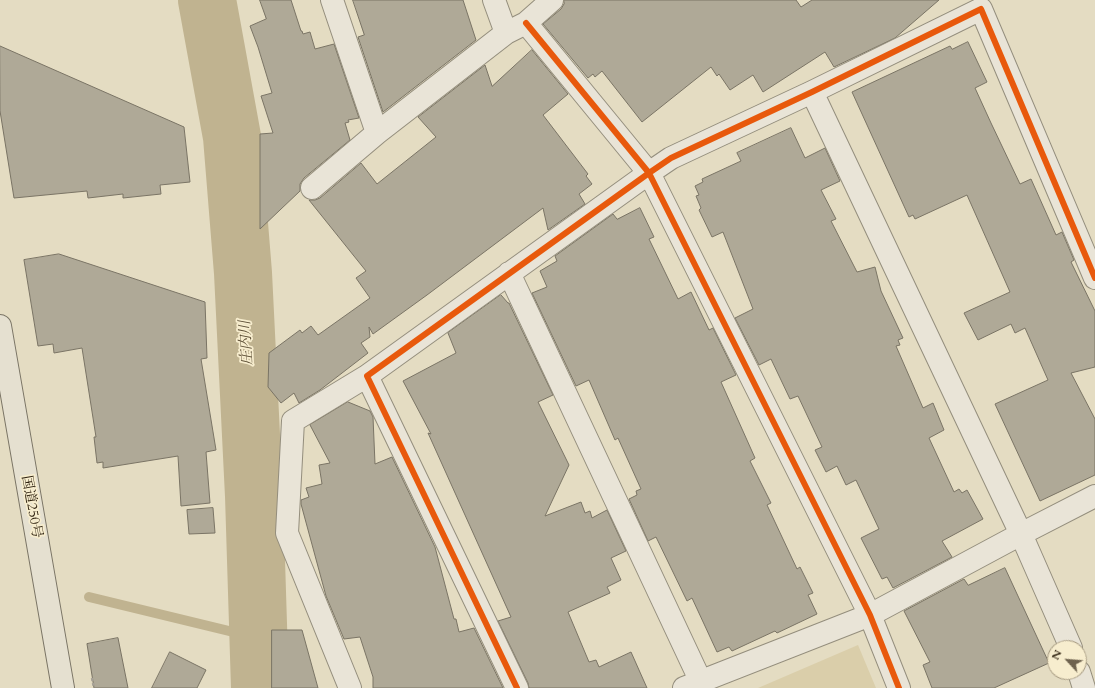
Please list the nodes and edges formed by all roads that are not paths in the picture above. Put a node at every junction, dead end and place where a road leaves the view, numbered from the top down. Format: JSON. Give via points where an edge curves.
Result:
{"nodes":[{"id":1,"x":332,"y":0,"type":"edge"},
{"id":2,"x":494,"y":0,"type":"edge"},
{"id":3,"x":552,"y":0,"type":"edge"},
{"id":4,"x":978,"y":4,"type":"edge"},
{"id":5,"x":526,"y":23,"type":"junction"},
{"id":6,"x":506,"y":33,"type":"junction"},
{"id":7,"x":812,"y":92,"type":"junction"},
{"id":8,"x":377,"y":133,"type":"junction"},
{"id":9,"x":648,"y":173,"type":"junction"},
{"id":10,"x":312,"y":188,"type":"dead end"},
{"id":11,"x":509,"y":273,"type":"junction"},
{"id":12,"x":1095,"y":278,"type":"edge"},
{"id":13,"x":0,"y":326,"type":"edge"},
{"id":14,"x":368,"y":376,"type":"junction"},
{"id":15,"x":1095,"y":496,"type":"edge"},
{"id":16,"x":1021,"y":534,"type":"junction"},
{"id":17,"x":870,"y":615,"type":"junction"},
{"id":18,"x":1067,"y":640,"type":"edge"},
{"id":19,"x":693,"y":685,"type":"edge"},
{"id":20,"x":63,"y":688,"type":"edge"},
{"id":21,"x":350,"y":688,"type":"edge"},
{"id":22,"x":517,"y":688,"type":"edge"},
{"id":23,"x":899,"y":688,"type":"edge"}],
"edges":[{"from":1,"to":8,"type":"street"},
{"from":2,"to":6,"type":"street"},
{"from":3,"to":5,"type":"street"},
{"from":4,"to":7,"type":"street"},
{"from":4,"to":12,"type":"street"},
{"from":5,"to":6,"type":"street"},
{"from":5,"to":9,"type":"street"},
{"from":6,"to":8,"type":"street"},
{"from":7,"to":9,"type":"street","via":[[671,158]]},
{"from":7,"to":16,"type":"street"},
{"from":8,"to":10,"type":"street"},
{"from":9,"to":11,"type":"street"},
{"from":9,"to":17,"type":"street"},
{"from":11,"to":14,"type":"street"},
{"from":11,"to":19,"type":"street"},
{"from":13,"to":20,"type":"highway","name":"国道250号"},
{"from":14,"to":21,"type":"street","via":[[293,421],[287,533]]},
{"from":14,"to":22,"type":"street"},
{"from":15,"to":16,"type":"street"},
{"from":16,"to":17,"type":"street"},
{"from":16,"to":18,"type":"street"},
{"from":17,"to":19,"type":"street"},
{"from":17,"to":23,"type":"street"}]}
